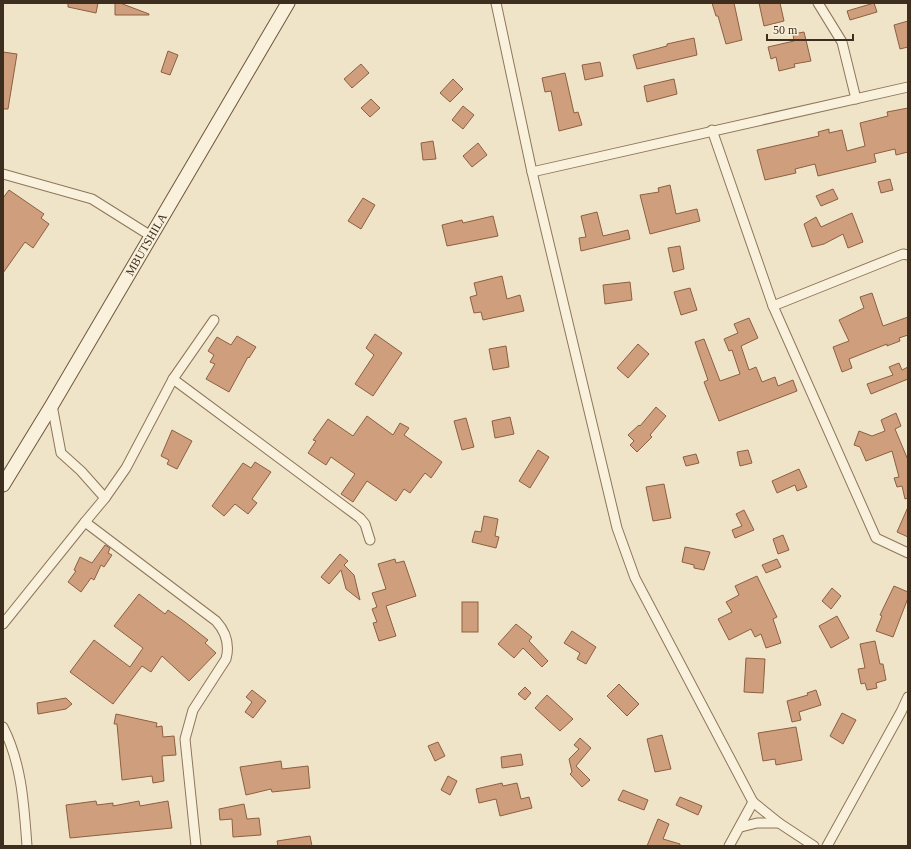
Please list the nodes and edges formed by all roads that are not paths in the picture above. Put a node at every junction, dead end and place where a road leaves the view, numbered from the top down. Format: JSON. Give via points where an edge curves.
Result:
{"nodes":[{"id":1,"x":288,"y":3,"type":"edge"},
{"id":2,"x":496,"y":3,"type":"edge"},
{"id":3,"x":818,"y":3,"type":"edge"},
{"id":4,"x":908,"y":87,"type":"edge"},
{"id":5,"x":856,"y":99,"type":"junction"},
{"id":6,"x":712,"y":130,"type":"junction"},
{"id":7,"x":532,"y":172,"type":"junction"},
{"id":8,"x":3,"y":174,"type":"edge"},
{"id":9,"x":151,"y":236,"type":"junction"},
{"id":10,"x":908,"y":255,"type":"edge"},
{"id":11,"x":773,"y":306,"type":"junction"},
{"id":12,"x":214,"y":320,"type":"dead end"},
{"id":13,"x":173,"y":379,"type":"junction"},
{"id":14,"x":52,"y":406,"type":"junction"},
{"id":15,"x":3,"y":485,"type":"edge"},
{"id":16,"x":104,"y":498,"type":"junction"},
{"id":17,"x":85,"y":522,"type":"junction"},
{"id":18,"x":370,"y":540,"type":"dead end"},
{"id":19,"x":908,"y":552,"type":"edge"},
{"id":20,"x":3,"y":624,"type":"edge"},
{"id":21,"x":908,"y":697,"type":"edge"},
{"id":22,"x":3,"y":727,"type":"edge"},
{"id":23,"x":753,"y":802,"type":"junction"},
{"id":24,"x":779,"y":823,"type":"junction"},
{"id":25,"x":741,"y":826,"type":"junction"},
{"id":26,"x":27,"y":846,"type":"edge"},
{"id":27,"x":196,"y":846,"type":"edge"},
{"id":28,"x":729,"y":846,"type":"edge"},
{"id":29,"x":814,"y":846,"type":"edge"},
{"id":30,"x":827,"y":846,"type":"edge"}],
"edges":[{"from":1,"to":9,"type":"street","name":"MBUTSHILA"},
{"from":2,"to":7,"type":"street"},
{"from":3,"to":5,"type":"street","via":[[842,42]]},
{"from":4,"to":5,"type":"street"},
{"from":5,"to":6,"type":"street"},
{"from":6,"to":7,"type":"street"},
{"from":6,"to":11,"type":"street"},
{"from":7,"to":23,"type":"street","via":[[617,528],[638,585]]},
{"from":8,"to":9,"type":"street","via":[[92,199]]},
{"from":9,"to":14,"type":"street","name":"MBUTSHILA"},
{"from":10,"to":11,"type":"street","via":[[903,254]]},
{"from":11,"to":19,"type":"street","via":[[876,538]]},
{"from":12,"to":13,"type":"street"},
{"from":13,"to":16,"type":"street","via":[[126,468]]},
{"from":13,"to":18,"type":"street","via":[[360,518],[365,524]]},
{"from":14,"to":15,"type":"street","name":"MBUTSHILA"},
{"from":14,"to":16,"type":"street","via":[[61,453],[81,471]]},
{"from":16,"to":17,"type":"street"},
{"from":17,"to":20,"type":"street"},
{"from":17,"to":27,"type":"street","via":[[216,621],[226,637],[226,659],[193,710],[185,739]]},
{"from":21,"to":30,"type":"street"},
{"from":22,"to":26,"type":"street","via":[[11,743],[22,784]]},
{"from":23,"to":24,"type":"street"},
{"from":23,"to":25,"type":"street"},
{"from":24,"to":25,"type":"street"},
{"from":24,"to":29,"type":"street"},
{"from":25,"to":28,"type":"street"}]}
